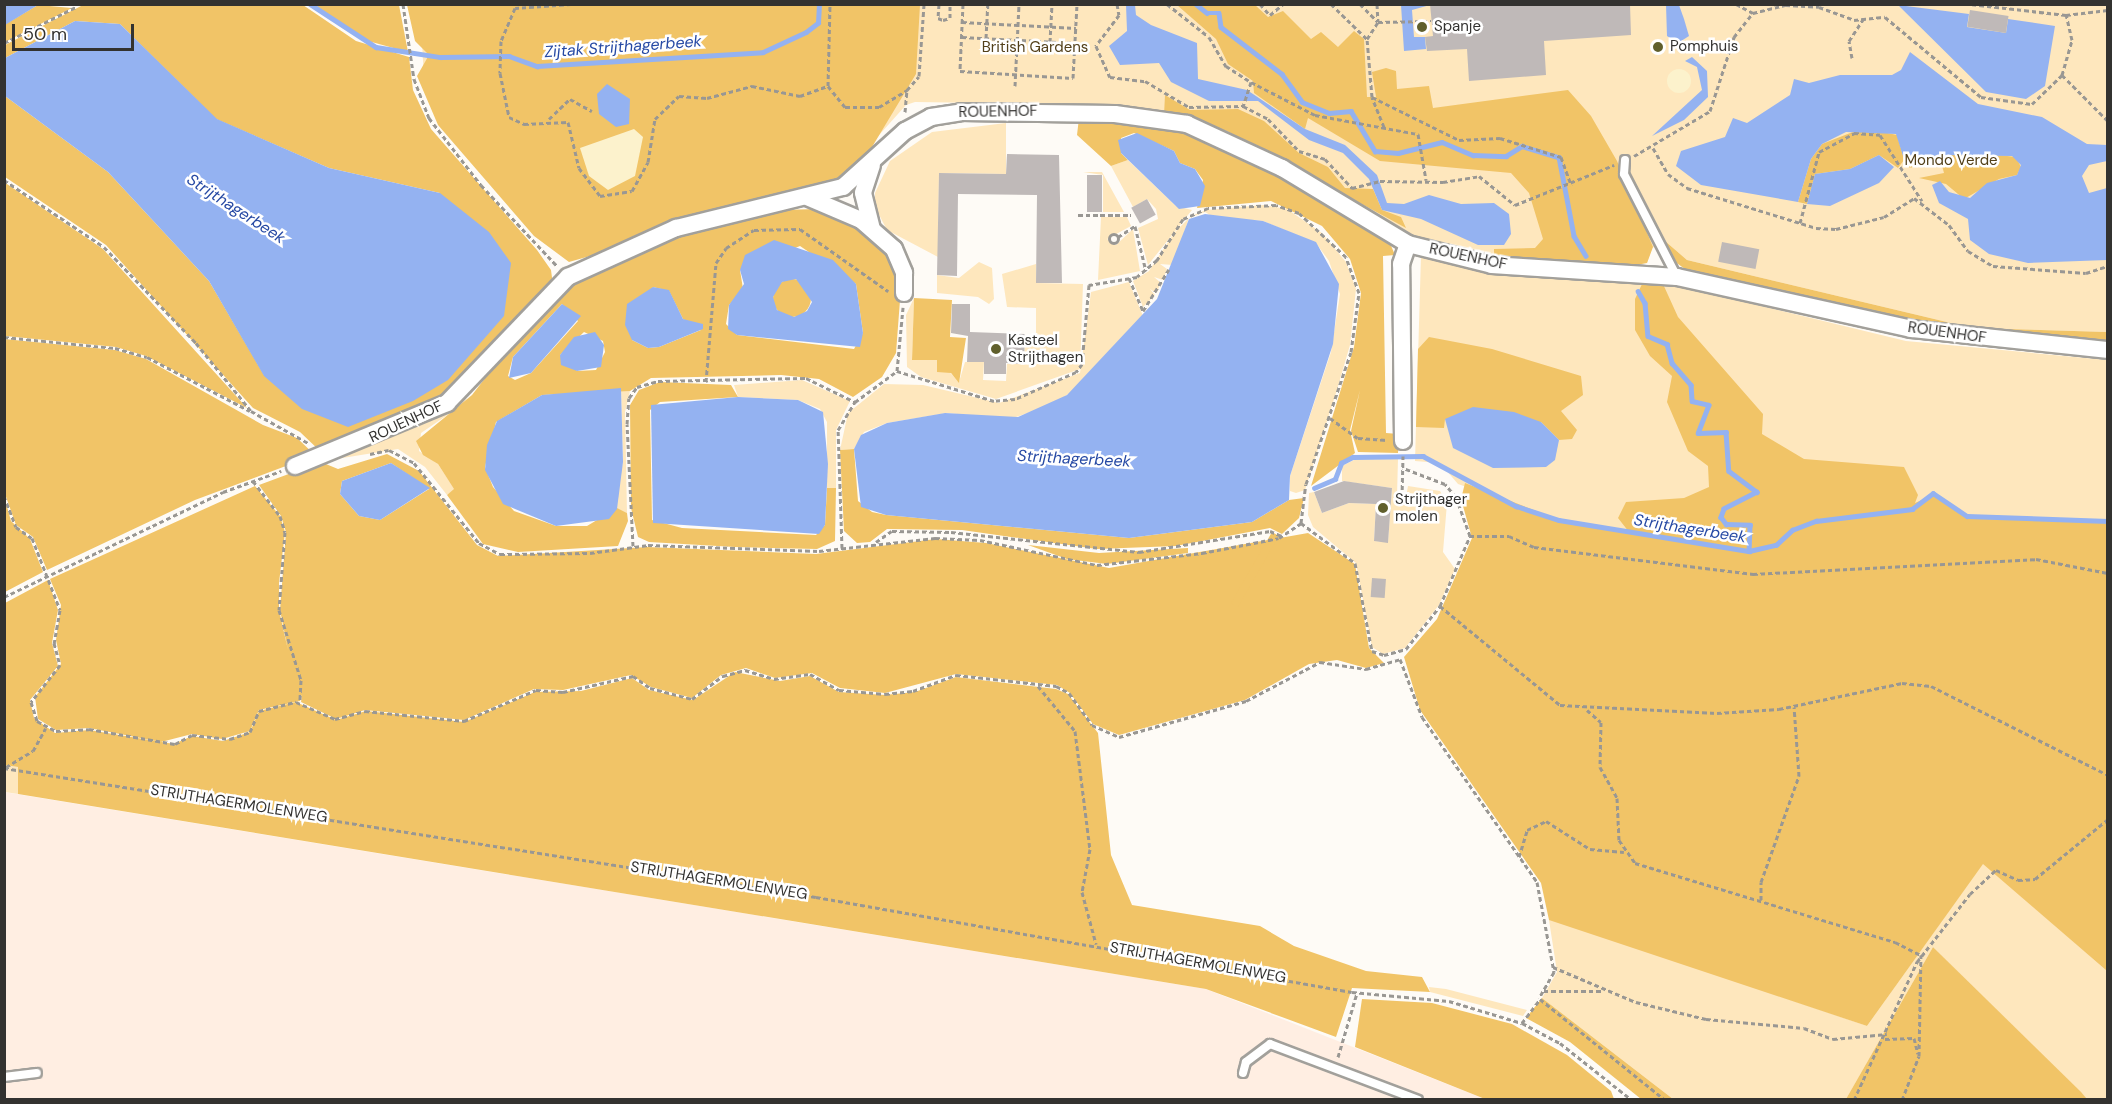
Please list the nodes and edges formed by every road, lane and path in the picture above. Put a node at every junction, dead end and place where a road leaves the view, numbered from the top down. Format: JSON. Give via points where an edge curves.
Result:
{"nodes":[{"id":1,"x":403,"y":4,"type":"edge"},
{"id":2,"x":571,"y":4,"type":"edge"},
{"id":3,"x":830,"y":4,"type":"edge"},
{"id":4,"x":924,"y":4,"type":"edge"},
{"id":5,"x":939,"y":4,"type":"edge"},
{"id":6,"x":950,"y":4,"type":"edge"},
{"id":7,"x":963,"y":4,"type":"edge"},
{"id":8,"x":988,"y":4,"type":"edge"},
{"id":9,"x":1019,"y":4,"type":"edge"},
{"id":10,"x":1052,"y":4,"type":"edge"},
{"id":11,"x":1077,"y":4,"type":"edge"},
{"id":12,"x":1117,"y":4,"type":"edge"},
{"id":13,"x":1167,"y":4,"type":"edge"},
{"id":14,"x":1260,"y":4,"type":"edge"},
{"id":15,"x":1283,"y":4,"type":"edge"},
{"id":16,"x":1331,"y":4,"type":"edge"},
{"id":17,"x":1360,"y":4,"type":"edge"},
{"id":18,"x":1377,"y":4,"type":"edge"},
{"id":19,"x":1736,"y":4,"type":"edge"},
{"id":20,"x":1970,"y":4,"type":"edge"},
{"id":21,"x":77,"y":5,"type":"edge"},
{"id":22,"x":1820,"y":6,"type":"edge"},
{"id":23,"x":2108,"y":10,"type":"edge"},
{"id":24,"x":1754,"y":13,"type":"junction"},
{"id":25,"x":2066,"y":15,"type":"junction"},
{"id":26,"x":1864,"y":18,"type":"junction"},
{"id":27,"x":1431,"y":21,"type":"dead end"},
{"id":28,"x":962,"y":22,"type":"junction"},
{"id":29,"x":1378,"y":22,"type":"junction"},
{"id":30,"x":987,"y":23,"type":"junction"},
{"id":31,"x":1018,"y":25,"type":"junction"},
{"id":32,"x":1050,"y":26,"type":"junction"},
{"id":33,"x":1076,"y":28,"type":"junction"},
{"id":34,"x":962,"y":37,"type":"junction"},
{"id":35,"x":986,"y":38,"type":"junction"},
{"id":36,"x":1367,"y":39,"type":"junction"},
{"id":37,"x":1017,"y":40,"type":"junction"},
{"id":38,"x":1050,"y":42,"type":"junction"},
{"id":39,"x":4,"y":43,"type":"edge"},
{"id":40,"x":1075,"y":44,"type":"junction"},
{"id":41,"x":1852,"y":58,"type":"dead end"},
{"id":42,"x":1015,"y":75,"type":"junction"},
{"id":43,"x":2062,"y":75,"type":"junction"},
{"id":44,"x":1251,"y":82,"type":"junction"},
{"id":45,"x":828,"y":86,"type":"junction"},
{"id":46,"x":1015,"y":86,"type":"dead end"},
{"id":47,"x":907,"y":90,"type":"junction"},
{"id":48,"x":1372,"y":97,"type":"junction"},
{"id":49,"x":1243,"y":106,"type":"junction"},
{"id":50,"x":592,"y":111,"type":"dead end"},
{"id":51,"x":548,"y":120,"type":"junction"},
{"id":52,"x":2108,"y":121,"type":"edge"},
{"id":53,"x":1384,"y":127,"type":"junction"},
{"id":54,"x":905,"y":131,"type":"junction"},
{"id":55,"x":1653,"y":148,"type":"junction"},
{"id":56,"x":1625,"y":160,"type":"junction"},
{"id":57,"x":872,"y":165,"type":"junction"},
{"id":58,"x":4,"y":180,"type":"edge"},
{"id":59,"x":1426,"y":180,"type":"junction"},
{"id":60,"x":1571,"y":184,"type":"junction"},
{"id":61,"x":809,"y":198,"type":"junction"},
{"id":62,"x":1922,"y":202,"type":"junction"},
{"id":63,"x":1078,"y":215,"type":"dead end"},
{"id":64,"x":1131,"y":215,"type":"dead end"},
{"id":65,"x":1800,"y":223,"type":"junction"},
{"id":66,"x":872,"y":228,"type":"junction"},
{"id":67,"x":1118,"y":237,"type":"dead end"},
{"id":68,"x":1408,"y":244,"type":"junction"},
{"id":69,"x":2108,"y":266,"type":"edge"},
{"id":70,"x":1169,"y":269,"type":"dead end"},
{"id":71,"x":1146,"y":271,"type":"junction"},
{"id":72,"x":568,"y":277,"type":"junction"},
{"id":73,"x":1677,"y":277,"type":"junction"},
{"id":74,"x":1129,"y":278,"type":"junction"},
{"id":75,"x":904,"y":293,"type":"junction"},
{"id":76,"x":4,"y":337,"type":"edge"},
{"id":77,"x":2108,"y":350,"type":"edge"},
{"id":78,"x":897,"y":370,"type":"junction"},
{"id":79,"x":705,"y":382,"type":"junction"},
{"id":80,"x":855,"y":402,"type":"junction"},
{"id":81,"x":251,"y":411,"type":"junction"},
{"id":82,"x":1330,"y":418,"type":"junction"},
{"id":83,"x":1403,"y":441,"type":"joint"},
{"id":84,"x":365,"y":456,"type":"dead end"},
{"id":85,"x":324,"y":457,"type":"junction"},
{"id":86,"x":1403,"y":462,"type":"dead end"},
{"id":87,"x":295,"y":466,"type":"joint"},
{"id":88,"x":1403,"y":468,"type":"junction"},
{"id":89,"x":253,"y":481,"type":"junction"},
{"id":90,"x":4,"y":496,"type":"edge"},
{"id":91,"x":1402,"y":497,"type":"dead end"},
{"id":92,"x":1301,"y":523,"type":"junction"},
{"id":93,"x":951,"y":532,"type":"junction"},
{"id":94,"x":1282,"y":536,"type":"junction"},
{"id":95,"x":1470,"y":536,"type":"junction"},
{"id":96,"x":951,"y":538,"type":"junction"},
{"id":97,"x":1027,"y":543,"type":"junction"},
{"id":98,"x":873,"y":544,"type":"junction"},
{"id":99,"x":633,"y":546,"type":"junction"},
{"id":100,"x":1189,"y":546,"type":"junction"},
{"id":101,"x":842,"y":548,"type":"junction"},
{"id":102,"x":1025,"y":551,"type":"junction"},
{"id":103,"x":1190,"y":555,"type":"junction"},
{"id":104,"x":2108,"y":573,"type":"edge"},
{"id":105,"x":47,"y":575,"type":"junction"},
{"id":106,"x":4,"y":597,"type":"edge"},
{"id":107,"x":1440,"y":606,"type":"junction"},
{"id":108,"x":1384,"y":655,"type":"junction"},
{"id":109,"x":1386,"y":664,"type":"junction"},
{"id":110,"x":1037,"y":685,"type":"junction"},
{"id":111,"x":300,"y":702,"type":"junction"},
{"id":112,"x":1794,"y":707,"type":"junction"},
{"id":113,"x":1585,"y":709,"type":"junction"},
{"id":114,"x":46,"y":728,"type":"junction"},
{"id":115,"x":4,"y":768,"type":"edge"},
{"id":116,"x":2108,"y":775,"type":"edge"},
{"id":117,"x":2108,"y":819,"type":"edge"},
{"id":118,"x":1625,"y":853,"type":"junction"},
{"id":119,"x":1519,"y":857,"type":"junction"},
{"id":120,"x":1761,"y":900,"type":"junction"},
{"id":121,"x":1096,"y":944,"type":"junction"},
{"id":122,"x":1921,"y":955,"type":"junction"},
{"id":123,"x":1553,"y":967,"type":"junction"},
{"id":124,"x":1544,"y":991,"type":"junction"},
{"id":125,"x":1605,"y":991,"type":"junction"},
{"id":126,"x":1357,"y":993,"type":"junction"},
{"id":127,"x":1539,"y":998,"type":"junction"},
{"id":128,"x":1522,"y":1023,"type":"junction"},
{"id":129,"x":1887,"y":1034,"type":"junction"},
{"id":130,"x":1885,"y":1039,"type":"junction"},
{"id":131,"x":1342,"y":1042,"type":"dead end"},
{"id":132,"x":1919,"y":1056,"type":"junction"},
{"id":133,"x":37,"y":1073,"type":"dead end"},
{"id":134,"x":1243,"y":1073,"type":"dead end"},
{"id":135,"x":4,"y":1077,"type":"edge"},
{"id":136,"x":1418,"y":1100,"type":"edge"},
{"id":137,"x":1632,"y":1100,"type":"edge"},
{"id":138,"x":1665,"y":1100,"type":"edge"},
{"id":139,"x":1854,"y":1100,"type":"edge"},
{"id":140,"x":1902,"y":1100,"type":"edge"}],
"edges":[{"from":1,"to":72,"type":"path","via":[[412,38],[413,71],[429,118],[456,156]]},
{"from":2,"to":51,"type":"path","via":[[515,8],[501,41],[500,73],[510,117],[524,124]]},
{"from":3,"to":45,"type":"path"},
{"from":4,"to":47,"type":"path","via":[[919,76]]},
{"from":5,"to":6,"type":"path","via":[[938,18],[944,21],[950,18]]},
{"from":7,"to":28,"type":"path"},
{"from":8,"to":30,"type":"path"},
{"from":9,"to":31,"type":"path"},
{"from":10,"to":32,"type":"path"},
{"from":11,"to":33,"type":"path"},
{"from":12,"to":49,"type":"path","via":[[1119,15],[1096,45],[1110,77],[1154,84],[1189,107]]},
{"from":13,"to":44,"type":"path","via":[[1209,37],[1226,66]]},
{"from":14,"to":15,"type":"path","via":[[1270,15]]},
{"from":16,"to":36,"type":"path"},
{"from":17,"to":29,"type":"path"},
{"from":18,"to":29,"type":"path"},
{"from":19,"to":24,"type":"path"},
{"from":20,"to":25,"type":"path"},
{"from":21,"to":39,"type":"path"},
{"from":22,"to":24,"type":"path","via":[[1786,4]]},
{"from":22,"to":26,"type":"path"},
{"from":23,"to":25,"type":"path"},
{"from":24,"to":55,"type":"path","via":[[1734,37],[1710,111]]},
{"from":25,"to":43,"type":"path","via":[[2072,40]]},
{"from":26,"to":41,"type":"path","via":[[1849,41]]},
{"from":26,"to":43,"type":"path","via":[[1885,17],[1981,98],[2032,104]]},
{"from":27,"to":29,"type":"path","via":[[1400,25]]},
{"from":28,"to":30,"type":"path"},
{"from":28,"to":34,"type":"path"},
{"from":29,"to":36,"type":"path"},
{"from":30,"to":31,"type":"path"},
{"from":30,"to":35,"type":"path"},
{"from":31,"to":32,"type":"path"},
{"from":31,"to":37,"type":"path"},
{"from":32,"to":33,"type":"path"},
{"from":32,"to":38,"type":"path"},
{"from":33,"to":40,"type":"path"},
{"from":34,"to":35,"type":"path"},
{"from":34,"to":42,"type":"path","via":[[960,71]]},
{"from":35,"to":37,"type":"path"},
{"from":36,"to":48,"type":"path"},
{"from":37,"to":38,"type":"path"},
{"from":37,"to":42,"type":"path"},
{"from":38,"to":40,"type":"path"},
{"from":40,"to":42,"type":"path","via":[[1072,78]]},
{"from":42,"to":46,"type":"path"},
{"from":43,"to":52,"type":"path"},
{"from":44,"to":49,"type":"path"},
{"from":44,"to":53,"type":"path","via":[[1291,107],[1358,127]]},
{"from":45,"to":47,"type":"path","via":[[845,107],[879,107]]},
{"from":45,"to":51,"type":"path","via":[[800,96],[752,86],[707,98],[679,96],[655,119],[648,162],[632,191],[600,196],[579,168],[568,122]]},
{"from":47,"to":54,"type":"path"},
{"from":48,"to":53,"type":"path"},
{"from":48,"to":60,"type":"path","via":[[1459,140],[1500,138],[1561,157]]},
{"from":49,"to":59,"type":"path","via":[[1268,119],[1299,151],[1325,159],[1352,188],[1380,181]]},
{"from":50,"to":51,"type":"path","via":[[570,99]]},
{"from":53,"to":59,"type":"path","via":[[1418,134]]},
{"from":54,"to":57,"type":"street","name":"ROUENHOF"},
{"from":54,"to":68,"type":"street","name":"ROUENHOF","via":[[931,117],[961,111],[1115,114],[1187,124],[1282,168]]},
{"from":55,"to":56,"type":"path"},
{"from":55,"to":65,"type":"path","via":[[1668,174],[1687,188]]},
{"from":56,"to":60,"type":"path"},
{"from":56,"to":73,"type":"lane","via":[[1624,174]]},
{"from":57,"to":61,"type":"street","name":"ROUENHOF","via":[[843,187]]},
{"from":57,"to":66,"type":"street","name":"ROUENHOF","via":[[863,193]]},
{"from":58,"to":81,"type":"path","via":[[104,247],[196,343]]},
{"from":59,"to":60,"type":"path","via":[[1479,176],[1515,205]]},
{"from":61,"to":66,"type":"street","name":"ROUENHOF"},
{"from":61,"to":72,"type":"street","name":"ROUENHOF","via":[[676,228]]},
{"from":62,"to":65,"type":"path","via":[[1914,198],[1884,217],[1836,229]]},
{"from":62,"to":65,"type":"path","via":[[1880,135],[1854,133],[1819,152]]},
{"from":62,"to":69,"type":"path","via":[[1968,251],[1993,266],[2086,273]]},
{"from":63,"to":64,"type":"path"},
{"from":66,"to":75,"type":"street","name":"ROUENHOF","via":[[900,261]]},
{"from":67,"to":71,"type":"path","via":[[1135,225]]},
{"from":68,"to":73,"type":"street","name":"ROUENHOF","via":[[1492,265]]},
{"from":68,"to":83,"type":"street","via":[[1401,264]]},
{"from":70,"to":74,"type":"path","via":[[1143,311]]},
{"from":71,"to":74,"type":"path"},
{"from":71,"to":82,"type":"path","via":[[1183,219],[1208,208],[1276,205],[1321,228],[1346,257],[1359,293],[1351,352]]},
{"from":72,"to":85,"type":"street","name":"ROUENHOF","via":[[447,403]]},
{"from":73,"to":77,"type":"street","name":"ROUENHOF","via":[[1911,329]]},
{"from":74,"to":78,"type":"path","via":[[1089,285],[1081,369],[1015,399],[984,399]]},
{"from":75,"to":78,"type":"path"},
{"from":75,"to":79,"type":"path","via":[[869,281],[817,236],[772,226],[726,248],[716,263],[707,316]]},
{"from":76,"to":81,"type":"path","via":[[115,348],[147,357]]},
{"from":78,"to":80,"type":"path"},
{"from":79,"to":80,"type":"path","via":[[806,378]]},
{"from":79,"to":99,"type":"path","via":[[647,383],[628,398]]},
{"from":80,"to":101,"type":"path","via":[[838,430]]},
{"from":81,"to":85,"type":"path","via":[[297,435]]},
{"from":82,"to":83,"type":"path","via":[[1358,438]]},
{"from":82,"to":92,"type":"path","via":[[1306,484]]},
{"from":84,"to":99,"type":"path","via":[[390,450],[414,462],[493,552],[580,553]]},
{"from":85,"to":87,"type":"street","name":"ROUENHOF"},
{"from":86,"to":88,"type":"path"},
{"from":87,"to":89,"type":"path"},
{"from":88,"to":91,"type":"path"},
{"from":88,"to":95,"type":"path","via":[[1445,484],[1456,497]]},
{"from":89,"to":105,"type":"path"},
{"from":89,"to":111,"type":"path","via":[[280,516],[285,532],[279,610],[301,680]]},
{"from":90,"to":105,"type":"path","via":[[12,519],[32,538]]},
{"from":92,"to":94,"type":"path"},
{"from":92,"to":108,"type":"path","via":[[1356,563],[1369,645],[1375,654]]},
{"from":93,"to":96,"type":"path"},
{"from":93,"to":97,"type":"path"},
{"from":93,"to":98,"type":"path","via":[[892,531]]},
{"from":94,"to":100,"type":"path","via":[[1270,531]]},
{"from":94,"to":103,"type":"path"},
{"from":95,"to":104,"type":"path","via":[[1509,536],[1534,547],[1753,574],[2036,559]]},
{"from":95,"to":107,"type":"path"},
{"from":96,"to":98,"type":"path"},
{"from":96,"to":102,"type":"path"},
{"from":97,"to":100,"type":"path","via":[[1129,552]]},
{"from":97,"to":102,"type":"path"},
{"from":98,"to":101,"type":"path"},
{"from":99,"to":101,"type":"path"},
{"from":100,"to":103,"type":"path"},
{"from":102,"to":103,"type":"path","via":[[1097,565]]},
{"from":105,"to":106,"type":"path"},
{"from":105,"to":114,"type":"path","via":[[60,610],[54,643],[60,665],[31,702],[37,721]]},
{"from":107,"to":108,"type":"path","via":[[1406,649]]},
{"from":107,"to":113,"type":"path","via":[[1560,705]]},
{"from":108,"to":109,"type":"path"},
{"from":109,"to":110,"type":"path","via":[[1366,669],[1336,661],[1314,664],[1246,700],[1119,737],[1092,724],[1069,693]]},
{"from":109,"to":119,"type":"path","via":[[1395,658],[1403,662],[1422,717]]},
{"from":110,"to":111,"type":"path","via":[[956,675],[913,691],[885,694],[839,690],[810,674],[774,679],[745,670],[723,676],[692,699],[650,688],[633,676],[563,692],[536,690],[464,721],[365,711],[335,719]]},
{"from":110,"to":121,"type":"path","via":[[1075,731],[1090,849],[1082,892]]},
{"from":111,"to":114,"type":"path","via":[[259,711],[250,732],[222,740],[192,735],[175,744],[160,743],[89,729]]},
{"from":112,"to":113,"type":"path","via":[[1717,713]]},
{"from":112,"to":116,"type":"path","via":[[1902,683],[1931,686]]},
{"from":112,"to":120,"type":"path","via":[[1799,776],[1761,882]]},
{"from":113,"to":118,"type":"path","via":[[1601,722],[1600,767],[1617,798],[1616,827]]},
{"from":114,"to":115,"type":"path","via":[[33,751]]},
{"from":115,"to":121,"type":"path","name":"STRIJTHAGERMOLENWEG"},
{"from":117,"to":122,"type":"path","via":[[2035,879],[2018,880],[1996,870]]},
{"from":118,"to":119,"type":"path","via":[[1590,849],[1546,821],[1527,830]]},
{"from":118,"to":120,"type":"path","via":[[1635,863]]},
{"from":119,"to":123,"type":"path","via":[[1537,882]]},
{"from":120,"to":122,"type":"path"},
{"from":121,"to":126,"type":"path","name":"STRIJTHAGERMOLENWEG"},
{"from":122,"to":129,"type":"path"},
{"from":122,"to":132,"type":"path"},
{"from":123,"to":124,"type":"path"},
{"from":123,"to":125,"type":"path"},
{"from":124,"to":125,"type":"path"},
{"from":124,"to":127,"type":"path"},
{"from":125,"to":129,"type":"path","via":[[1706,1019],[1804,1028],[1833,1039]]},
{"from":126,"to":128,"type":"path","name":"STRIJTHAGERMOLENWEG","via":[[1433,998]]},
{"from":126,"to":131,"type":"path"},
{"from":127,"to":128,"type":"path"},
{"from":127,"to":138,"type":"path"},
{"from":128,"to":137,"type":"path","name":"STRIJTHAGERMOLENWEG","via":[[1560,1043]]},
{"from":129,"to":130,"type":"path"},
{"from":130,"to":132,"type":"path","via":[[1914,1038]]},
{"from":130,"to":139,"type":"path"},
{"from":132,"to":140,"type":"path"},
{"from":133,"to":135,"type":"lane"},
{"from":134,"to":136,"type":"lane","via":[[1246,1062],[1270,1044]]}]}
